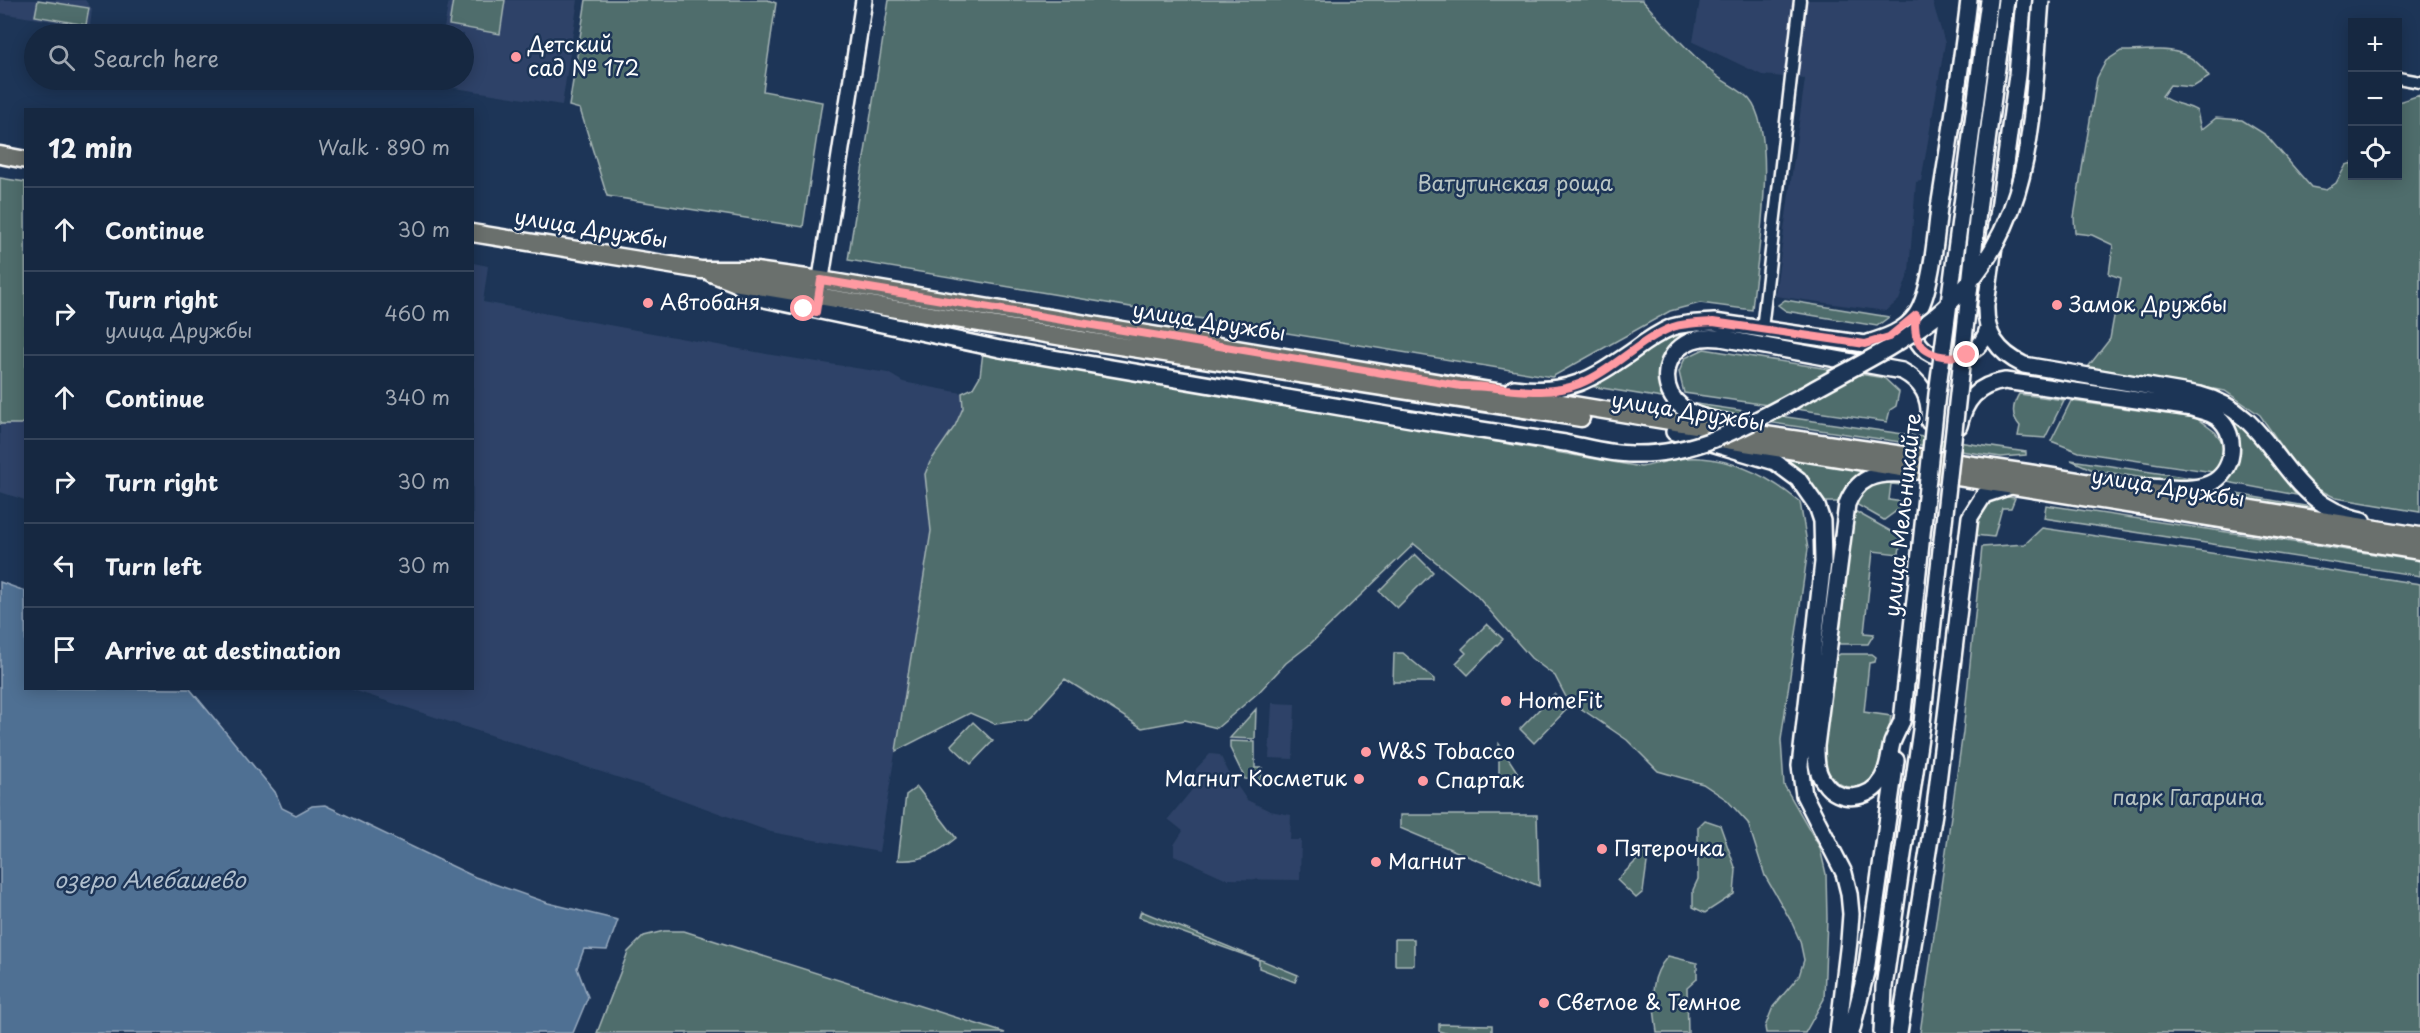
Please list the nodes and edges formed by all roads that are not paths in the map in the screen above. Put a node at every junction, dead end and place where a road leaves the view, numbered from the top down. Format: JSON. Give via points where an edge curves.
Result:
{"nodes":[{"id":1,"x":864,"y":0,"type":"edge"},
{"id":2,"x":1800,"y":0,"type":"edge"},
{"id":3,"x":1969,"y":0,"type":"edge"},
{"id":4,"x":1989,"y":0,"type":"edge"},
{"id":5,"x":2006,"y":0,"type":"edge"},
{"id":6,"x":2024,"y":0,"type":"edge"},
{"id":7,"x":2041,"y":0,"type":"edge"},
{"id":8,"x":2402,"y":79,"type":"edge"},
{"id":9,"x":2420,"y":82,"type":"edge"},
{"id":10,"x":0,"y":155,"type":"edge"},
{"id":11,"x":24,"y":159,"type":"edge"},
{"id":12,"x":474,"y":232,"type":"edge"},
{"id":13,"x":701,"y":270,"type":"junction"},
{"id":14,"x":734,"y":282,"type":"junction"},
{"id":15,"x":820,"y":287,"type":"junction"},
{"id":16,"x":816,"y":312,"type":"junction"},
{"id":17,"x":1916,"y":315,"type":"junction"},
{"id":18,"x":1988,"y":328,"type":"junction"},
{"id":19,"x":1762,"y":329,"type":"junction"},
{"id":20,"x":1461,"y":386,"type":"junction"},
{"id":21,"x":1674,"y":432,"type":"junction"},
{"id":22,"x":1778,"y":436,"type":"junction"},
{"id":23,"x":1932,"y":444,"type":"junction"},
{"id":24,"x":1952,"y":446,"type":"junction"},
{"id":25,"x":1936,"y":473,"type":"junction"},
{"id":26,"x":2012,"y":486,"type":"junction"},
{"id":27,"x":2121,"y":487,"type":"junction"},
{"id":28,"x":2420,"y":535,"type":"edge"},
{"id":29,"x":2420,"y":551,"type":"edge"},
{"id":30,"x":1902,"y":721,"type":"junction"},
{"id":31,"x":1838,"y":1033,"type":"edge"},
{"id":32,"x":1851,"y":1033,"type":"edge"},
{"id":33,"x":1882,"y":1033,"type":"edge"},
{"id":34,"x":1899,"y":1033,"type":"edge"}],
"edges":[{"from":1,"to":15,"type":"main road"},
{"from":2,"to":19,"type":"street"},
{"from":3,"to":17,"type":"main road","via":[[1931,264]]},
{"from":4,"to":23,"type":"main road","name":"улица Мельникайте","bridge":true},
{"from":5,"to":24,"type":"main road","name":"улица Мельникайте","bridge":true},
{"from":6,"to":18,"type":"main road","via":[[1986,304]]},
{"from":7,"to":16,"type":"main road","bridge":true,"via":[[2030,129],[2015,206],[1986,264],[1932,319],[1855,366],[1752,423],[1720,438],[1678,450],[1631,454],[1417,420],[1000,349]]},
{"from":8,"to":9,"type":"street"},
{"from":10,"to":11,"type":"main road"},
{"from":12,"to":13,"type":"main road","name":"улица Дружбы"},
{"from":13,"to":14,"type":"main road","name":"улица Дружбы"},
{"from":13,"to":15,"type":"main road","name":"улица Дружбы","via":[[749,270]]},
{"from":14,"to":15,"type":"main road","name":"улица Дружбы"},
{"from":14,"to":16,"type":"main road","via":[[755,297]]},
{"from":15,"to":16,"type":"main road"},
{"from":15,"to":20,"type":"main road","name":"улица Дружбы"},
{"from":15,"to":21,"type":"main road","name":"улица Дружбы","via":[[1081,340]]},
{"from":17,"to":18,"type":"main road","via":[[1916,339],[1926,350],[1946,358],[1975,351]]},
{"from":17,"to":19,"type":"main road","via":[[1889,337],[1865,344]]},
{"from":18,"to":28,"type":"main road","via":[[2000,350],[2024,365],[2200,394],[2227,403],[2251,421],[2300,487],[2320,504],[2350,518]]},
{"from":19,"to":20,"type":"main road","via":[[1713,322],[1673,327],[1596,377],[1562,389]]},
{"from":20,"to":22,"type":"main road","name":"улица Дружбы"},
{"from":21,"to":25,"type":"main road","name":"улица Дружбы"},
{"from":21,"to":31,"type":"main road","via":[[1775,462],[1810,494],[1822,521],[1823,562],[1800,766],[1804,795],[1844,873],[1849,893],[1849,941]]},
{"from":22,"to":23,"type":"main road","bridge":true,"via":[[1690,412],[1671,394],[1667,376],[1672,356],[1696,339],[1721,338],[1887,368],[1914,377],[1921,384],[1930,408]]},
{"from":22,"to":27,"type":"main road","name":"улица Дружбы"},
{"from":23,"to":30,"type":"main road","name":"улица Мельникайте","bridge":true},
{"from":24,"to":27,"type":"main road","bridge":true,"via":[[1962,411],[1971,396],[1990,383],[2005,381],[2207,412],[2225,426],[2231,453],[2227,468],[2210,483],[2192,488]]},
{"from":24,"to":33,"type":"main road","name":"улица Мельникайте","bridge":true,"via":[[1922,723],[1884,987]]},
{"from":25,"to":26,"type":"main road","name":"улица Дружбы"},
{"from":25,"to":30,"type":"main road","via":[[1873,475],[1859,483],[1847,504],[1816,746],[1824,784],[1847,797],[1859,797],[1876,786],[1885,772]]},
{"from":26,"to":29,"type":"main road","name":"улица Дружбы"},
{"from":26,"to":34,"type":"main road","via":[[1984,495],[1970,517],[1935,807]]},
{"from":27,"to":28,"type":"main road","name":"улица Дружбы"},
{"from":30,"to":32,"type":"main road","name":"улица Мельникайте","via":[[1866,972]]}]}
